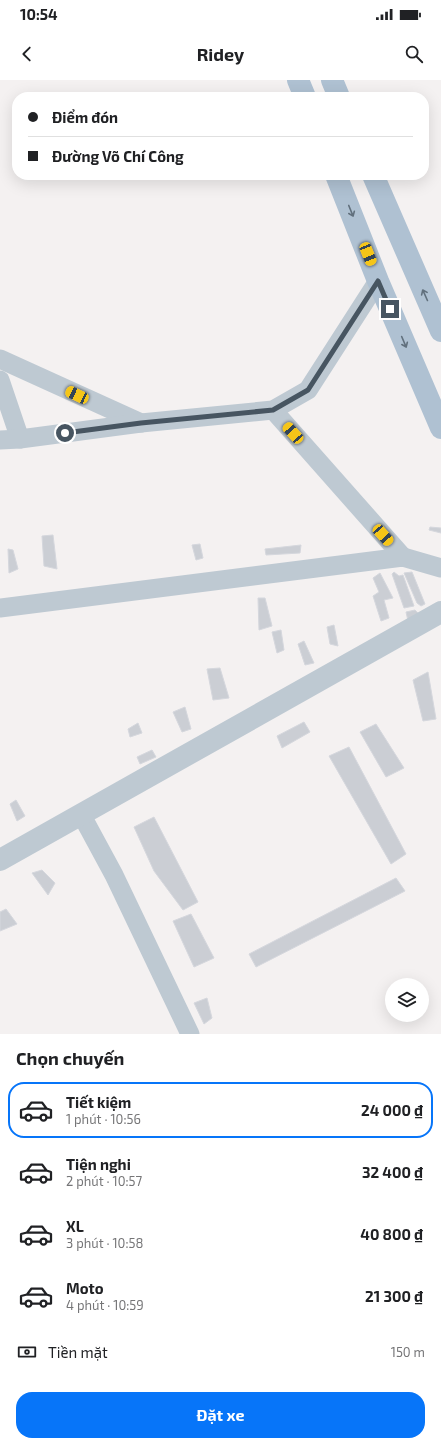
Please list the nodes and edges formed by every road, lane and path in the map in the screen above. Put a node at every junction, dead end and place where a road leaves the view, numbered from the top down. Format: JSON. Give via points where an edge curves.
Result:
{"nodes":[{"id":1,"x":298,"y":80,"type":"edge"},
{"id":2,"x":332,"y":80,"type":"edge"},
{"id":3,"x":303,"y":92,"type":"edge"},
{"id":4,"x":337,"y":92,"type":"edge"},
{"id":5,"x":338,"y":180,"type":"edge"},
{"id":6,"x":375,"y":180,"type":"edge"},
{"id":7,"x":378,"y":281,"type":"junction"},
{"id":8,"x":441,"y":331,"type":"edge"},
{"id":9,"x":0,"y":359,"type":"edge"},
{"id":10,"x":0,"y":380,"type":"edge"},
{"id":11,"x":273,"y":410,"type":"junction"},
{"id":12,"x":141,"y":423,"type":"junction"},
{"id":13,"x":441,"y":428,"type":"edge"},
{"id":14,"x":20,"y":439,"type":"junction"},
{"id":15,"x":0,"y":440,"type":"edge"},
{"id":16,"x":403,"y":557,"type":"junction"},
{"id":17,"x":441,"y":568,"type":"edge"},
{"id":18,"x":0,"y":608,"type":"edge"},
{"id":19,"x":441,"y":612,"type":"edge"},
{"id":20,"x":81,"y":814,"type":"junction"},
{"id":21,"x":0,"y":860,"type":"edge"},
{"id":22,"x":190,"y":1034,"type":"edge"}],
"edges":[{"from":1,"to":3,"type":"main road"},
{"from":2,"to":4,"type":"main road"},
{"from":5,"to":7,"type":"main road","one_way":true},
{"from":8,"to":6,"type":"main road","one_way":true},
{"from":7,"to":11,"type":"street","via":[[308,390]]},
{"from":7,"to":13,"type":"main road","one_way":true},
{"from":9,"to":12,"type":"street"},
{"from":10,"to":14,"type":"street"},
{"from":11,"to":12,"type":"street"},
{"from":11,"to":16,"type":"street"},
{"from":12,"to":14,"type":"street"},
{"from":14,"to":15,"type":"street"},
{"from":16,"to":17,"type":"street"},
{"from":16,"to":18,"type":"street"},
{"from":19,"to":20,"type":"street"},
{"from":20,"to":21,"type":"street"},
{"from":20,"to":22,"type":"street","via":[[114,876]]}]}
